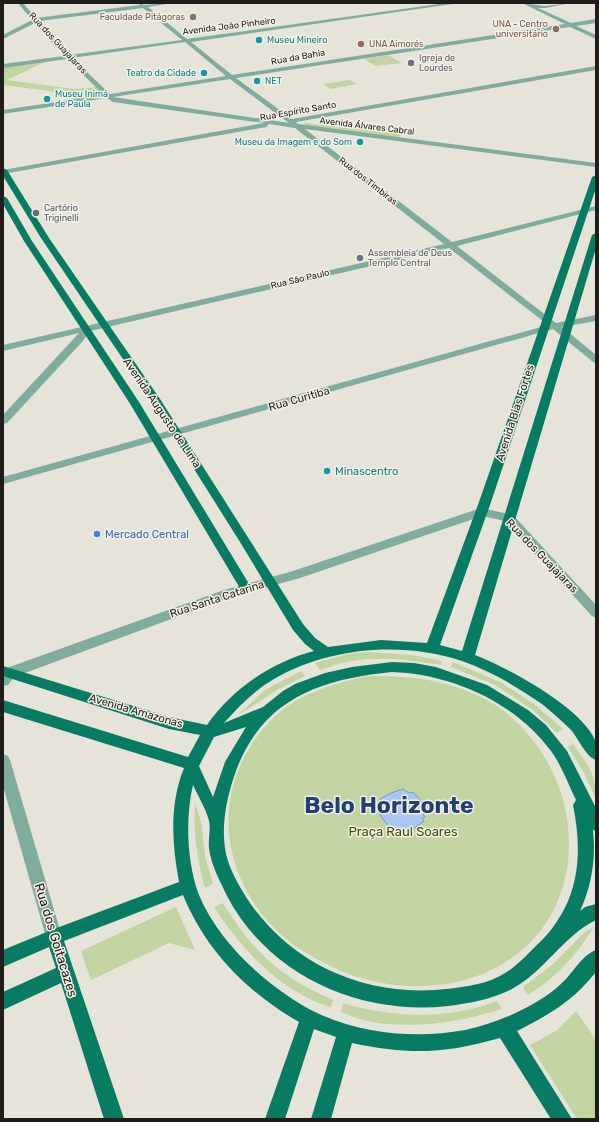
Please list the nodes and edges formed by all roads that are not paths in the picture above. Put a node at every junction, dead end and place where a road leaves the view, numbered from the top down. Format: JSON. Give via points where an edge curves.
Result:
{"nodes":[{"id":1,"x":20,"y":3,"type":"edge"},
{"id":2,"x":171,"y":3,"type":"edge"},
{"id":3,"x":420,"y":3,"type":"edge"},
{"id":4,"x":457,"y":3,"type":"edge"},
{"id":5,"x":568,"y":3,"type":"edge"},
{"id":6,"x":526,"y":4,"type":"edge"},
{"id":7,"x":142,"y":5,"type":"edge"},
{"id":8,"x":36,"y":20,"type":"junction"},
{"id":9,"x":596,"y":21,"type":"edge"},
{"id":10,"x":568,"y":25,"type":"junction"},
{"id":11,"x":3,"y":37,"type":"edge"},
{"id":12,"x":596,"y":37,"type":"edge"},
{"id":13,"x":185,"y":38,"type":"junction"},
{"id":14,"x":67,"y":55,"type":"junction"},
{"id":15,"x":3,"y":62,"type":"edge"},
{"id":16,"x":3,"y":66,"type":"edge"},
{"id":17,"x":596,"y":68,"type":"edge"},
{"id":18,"x":233,"y":78,"type":"junction"},
{"id":19,"x":134,"y":92,"type":"junction"},
{"id":20,"x":111,"y":98,"type":"junction"},
{"id":21,"x":3,"y":112,"type":"edge"},
{"id":22,"x":277,"y":123,"type":"junction"},
{"id":23,"x":293,"y":124,"type":"junction"},
{"id":24,"x":596,"y":158,"type":"edge"},
{"id":25,"x":596,"y":165,"type":"edge"},
{"id":26,"x":4,"y":171,"type":"edge"},
{"id":27,"x":596,"y":177,"type":"edge"},
{"id":28,"x":3,"y":198,"type":"edge"},
{"id":29,"x":596,"y":208,"type":"edge"},
{"id":30,"x":585,"y":210,"type":"junction"},
{"id":31,"x":596,"y":235,"type":"edge"},
{"id":32,"x":451,"y":245,"type":"junction"},
{"id":33,"x":596,"y":318,"type":"edge"},
{"id":34,"x":569,"y":323,"type":"junction"},
{"id":35,"x":103,"y":324,"type":"junction"},
{"id":36,"x":544,"y":324,"type":"junction"},
{"id":37,"x":555,"y":326,"type":"junction"},
{"id":38,"x":87,"y":329,"type":"junction"},
{"id":39,"x":566,"y":336,"type":"junction"},
{"id":40,"x":3,"y":348,"type":"edge"},
{"id":41,"x":596,"y":360,"type":"edge"},
{"id":42,"x":3,"y":421,"type":"edge"},
{"id":43,"x":177,"y":434,"type":"junction"},
{"id":44,"x":157,"y":439,"type":"junction"},
{"id":45,"x":3,"y":481,"type":"edge"},
{"id":46,"x":482,"y":512,"type":"junction"},
{"id":47,"x":509,"y":518,"type":"junction"},
{"id":48,"x":270,"y":581,"type":"junction"},
{"id":49,"x":245,"y":587,"type":"junction"},
{"id":50,"x":596,"y":613,"type":"edge"},
{"id":51,"x":432,"y":648,"type":"junction"},
{"id":52,"x":325,"y":652,"type":"junction"},
{"id":53,"x":468,"y":658,"type":"junction"},
{"id":54,"x":5,"y":675,"type":"edge"},
{"id":55,"x":3,"y":706,"type":"edge"},
{"id":56,"x":269,"y":710,"type":"junction"},
{"id":57,"x":210,"y":731,"type":"junction"},
{"id":58,"x":596,"y":754,"type":"edge"},
{"id":59,"x":3,"y":760,"type":"edge"},
{"id":60,"x":191,"y":764,"type":"junction"},
{"id":61,"x":577,"y":788,"type":"junction"},
{"id":62,"x":216,"y":820,"type":"junction"},
{"id":63,"x":596,"y":824,"type":"edge"},
{"id":64,"x":188,"y":886,"type":"junction"},
{"id":65,"x":596,"y":912,"type":"edge"},
{"id":66,"x":54,"y":937,"type":"junction"},
{"id":67,"x":554,"y":941,"type":"junction"},
{"id":68,"x":596,"y":958,"type":"edge"},
{"id":69,"x":3,"y":959,"type":"edge"},
{"id":70,"x":66,"y":972,"type":"junction"},
{"id":71,"x":3,"y":1001,"type":"edge"},
{"id":72,"x":309,"y":1019,"type":"junction"},
{"id":73,"x":504,"y":1028,"type":"junction"},
{"id":74,"x":346,"y":1033,"type":"junction"},
{"id":75,"x":114,"y":1119,"type":"edge"},
{"id":76,"x":275,"y":1119,"type":"edge"},
{"id":77,"x":321,"y":1119,"type":"edge"},
{"id":78,"x":562,"y":1119,"type":"edge"}],
"edges":[{"from":1,"to":8,"type":"street","name":"Rua dos Guajajaras"},
{"from":2,"to":7,"type":"street"},
{"from":3,"to":13,"type":"street","name":"Avenida João Pinheiro"},
{"from":4,"to":13,"type":"street","name":"Avenida João Pinheiro"},
{"from":5,"to":6,"type":"street","via":[[545,7]]},
{"from":6,"to":10,"type":"street"},
{"from":7,"to":8,"type":"street"},
{"from":7,"to":13,"type":"street","name":"Rua dos Timbiras"},
{"from":8,"to":11,"type":"street"},
{"from":8,"to":14,"type":"street","name":"Rua dos Guajajaras"},
{"from":9,"to":10,"type":"street","name":"Rua da Bahia"},
{"from":10,"to":12,"type":"street"},
{"from":10,"to":18,"type":"street","name":"Rua da Bahia"},
{"from":13,"to":14,"type":"street","name":"Avenida João Pinheiro"},
{"from":13,"to":18,"type":"street","name":"Rua dos Timbiras"},
{"from":14,"to":15,"type":"street","name":"Avenida João Pinheiro"},
{"from":14,"to":16,"type":"street","name":"Avenida João Pinheiro"},
{"from":14,"to":20,"type":"street","name":"Rua dos Guajajaras"},
{"from":17,"to":23,"type":"street","name":"Rua Espírito Santo"},
{"from":18,"to":19,"type":"street","name":"Rua da Bahia"},
{"from":18,"to":23,"type":"street","name":"Rua dos Timbiras"},
{"from":19,"to":20,"type":"street","name":"Rua da Bahia"},
{"from":19,"to":23,"type":"street","name":"Avenida Álvares Cabral","via":[[142,97]]},
{"from":20,"to":21,"type":"street","name":"Rua da Bahia"},
{"from":20,"to":22,"type":"street","name":"Avenida Álvares Cabral"},
{"from":22,"to":23,"type":"street","name":"Avenida Álvares Cabral"},
{"from":22,"to":26,"type":"street","name":"Rua Espírito Santo"},
{"from":23,"to":24,"type":"street","name":"Avenida Álvares Cabral"},
{"from":23,"to":25,"type":"street","name":"Avenida Álvares Cabral"},
{"from":23,"to":32,"type":"street","name":"Rua dos Timbiras"},
{"from":26,"to":35,"type":"main road","name":"Avenida Augusto de Lima"},
{"from":27,"to":30,"type":"main road","name":"Avenida Bias Fortes"},
{"from":28,"to":38,"type":"main road","name":"Avenida Augusto de Lima","via":[[28,241]]},
{"from":29,"to":30,"type":"street","name":"Rua São Paulo"},
{"from":30,"to":32,"type":"street","name":"Rua São Paulo"},
{"from":30,"to":36,"type":"main road","name":"Avenida Bias Fortes"},
{"from":31,"to":34,"type":"main road"},
{"from":32,"to":35,"type":"street","name":"Rua São Paulo"},
{"from":32,"to":36,"type":"street","name":"Rua dos Timbiras"},
{"from":33,"to":34,"type":"street","name":"Rua Curitiba"},
{"from":34,"to":37,"type":"street","name":"Rua Curitiba"},
{"from":34,"to":39,"type":"main road"},
{"from":35,"to":38,"type":"street","name":"Rua São Paulo"},
{"from":35,"to":43,"type":"main road","name":"Avenida Augusto de Lima"},
{"from":36,"to":37,"type":"street","name":"Rua Curitiba"},
{"from":36,"to":43,"type":"street","name":"Rua Curitiba"},
{"from":36,"to":46,"type":"main road","name":"Avenida Bias Fortes"},
{"from":37,"to":39,"type":"street"},
{"from":38,"to":40,"type":"street","name":"Rua São Paulo"},
{"from":38,"to":42,"type":"street"},
{"from":38,"to":44,"type":"main road","name":"Avenida Augusto de Lima"},
{"from":39,"to":41,"type":"street"},
{"from":39,"to":47,"type":"main road"},
{"from":43,"to":44,"type":"street","name":"Rua Curitiba"},
{"from":43,"to":48,"type":"main road","name":"Avenida Augusto de Lima"},
{"from":44,"to":45,"type":"street","name":"Rua Curitiba"},
{"from":44,"to":49,"type":"main road","name":"Avenida Augusto de Lima"},
{"from":46,"to":47,"type":"street","name":"Rua dos Guajajaras"},
{"from":46,"to":48,"type":"street","name":"Rua Santa Catarina","via":[[296,575]]},
{"from":46,"to":51,"type":"main road","name":"Avenida Bias Fortes"},
{"from":47,"to":50,"type":"street","name":"Rua dos Guajajaras"},
{"from":47,"to":53,"type":"main road"},
{"from":48,"to":49,"type":"street","name":"Rua Santa Catarina"},
{"from":48,"to":52,"type":"main road","name":"Avenida Augusto de Lima","via":[[298,627],[310,641]]},
{"from":49,"to":54,"type":"street","name":"Rua Santa Catarina"},
{"from":51,"to":52,"type":"main road","via":[[394,644],[358,646]]},
{"from":51,"to":53,"type":"main road"},
{"from":52,"to":57,"type":"main road","via":[[306,657],[262,679],[241,693]]},
{"from":53,"to":58,"type":"main road","via":[[522,683],[552,705],[572,722]]},
{"from":54,"to":57,"type":"main road","name":"Avenida Amazonas","via":[[169,723]]},
{"from":55,"to":60,"type":"main road"},
{"from":56,"to":57,"type":"main road","name":"Avenida Amazonas","via":[[239,724]]},
{"from":56,"to":61,"type":"main road","via":[[289,694],[320,680],[360,670],[401,667],[445,674],[475,685],[512,706],[533,723],[555,745],[568,766]]},
{"from":56,"to":62,"type":"main road","via":[[234,758],[222,792]]},
{"from":57,"to":60,"type":"main road"},
{"from":59,"to":66,"type":"street","name":"Rua dos Goitacazes"},
{"from":60,"to":62,"type":"main road"},
{"from":60,"to":64,"type":"main road","via":[[183,794],[180,837]]},
{"from":61,"to":63,"type":"main road"},
{"from":61,"to":67,"type":"main road","via":[[587,837],[586,870],[573,911]]},
{"from":62,"to":67,"type":"main road","via":[[220,858],[230,886],[245,914],[270,942],[293,960],[343,986],[392,998],[421,1000],[459,996],[507,982]]},
{"from":64,"to":66,"type":"main road"},
{"from":64,"to":72,"type":"main road","via":[[208,927],[233,961],[267,994]]},
{"from":65,"to":67,"type":"main road","via":[[591,913]]},
{"from":66,"to":69,"type":"main road"},
{"from":66,"to":70,"type":"main road","name":"Rua dos Goitacazes"},
{"from":68,"to":73,"type":"main road","via":[[579,979],[556,1000]]},
{"from":70,"to":71,"type":"main road"},
{"from":70,"to":75,"type":"main road","name":"Rua dos Goitacazes"},
{"from":72,"to":74,"type":"main road"},
{"from":72,"to":76,"type":"main road"},
{"from":73,"to":74,"type":"main road","via":[[454,1041],[400,1044]]},
{"from":73,"to":78,"type":"main road"},
{"from":74,"to":77,"type":"main road"}]}
